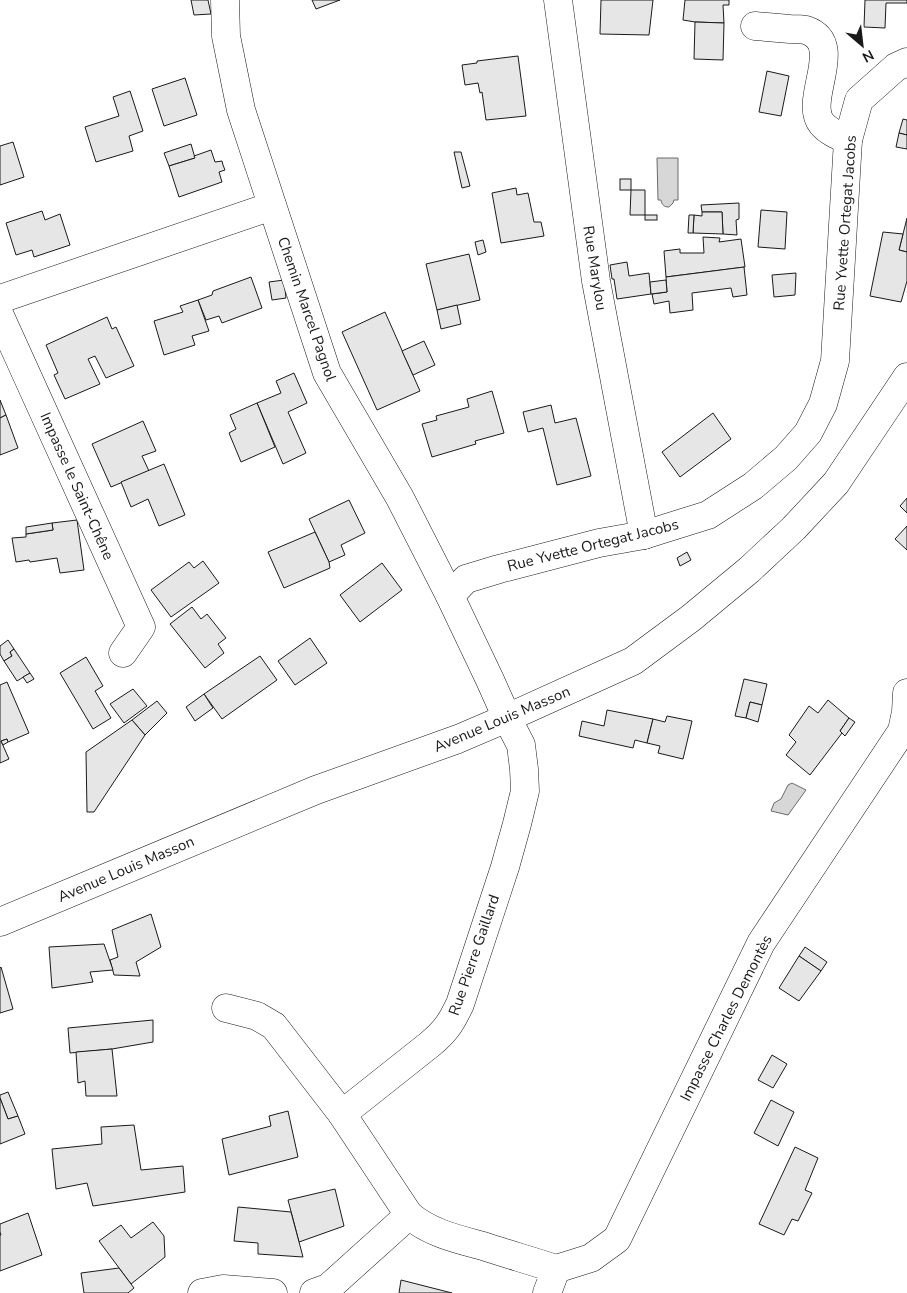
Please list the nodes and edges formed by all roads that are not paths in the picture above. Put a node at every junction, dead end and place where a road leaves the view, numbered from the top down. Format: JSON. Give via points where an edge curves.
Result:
{"nodes":[{"id":1,"x":225,"y":0,"type":"edge"},
{"id":2,"x":558,"y":0,"type":"edge"},
{"id":3,"x":756,"y":26,"type":"dead end"},
{"id":4,"x":907,"y":62,"type":"edge"},
{"id":5,"x":848,"y":140,"type":"junction"},
{"id":6,"x":272,"y":206,"type":"junction"},
{"id":7,"x":0,"y":299,"type":"edge"},
{"id":8,"x":0,"y":316,"type":"edge"},
{"id":9,"x":907,"y":377,"type":"edge"},
{"id":10,"x":644,"y":535,"type":"junction"},
{"id":11,"x":450,"y":596,"type":"junction"},
{"id":12,"x":123,"y":653,"type":"dead end"},
{"id":13,"x":907,"y":693,"type":"edge"},
{"id":14,"x":507,"y":718,"type":"junction"},
{"id":15,"x":0,"y":922,"type":"edge"},
{"id":16,"x":226,"y":1008,"type":"dead end"},
{"id":17,"x":342,"y":1114,"type":"junction"},
{"id":18,"x":409,"y":1214,"type":"junction"},
{"id":19,"x":552,"y":1281,"type":"edge"},
{"id":20,"x":202,"y":1293,"type":"edge"},
{"id":21,"x":273,"y":1293,"type":"edge"},
{"id":22,"x":314,"y":1293,"type":"edge"}],
"edges":[{"from":1,"to":6,"type":"street","name":"Chemin Marcel Pagnol","via":[[226,36],[241,110]]},
{"from":2,"to":10,"type":"street","name":"Rue Marylou","via":[[596,281]]},
{"from":3,"to":5,"type":"street","via":[[805,30],[816,35],[824,54],[816,112],[821,123],[831,132]]},
{"from":4,"to":5,"type":"street","name":"Rue Yvette Ortegat Jacobs","via":[[896,67],[859,100]]},
{"from":5,"to":10,"type":"street","name":"Rue Yvette Ortegat Jacobs","via":[[835,361],[823,404],[808,434],[753,486],[708,515]]},
{"from":6,"to":7,"type":"street"},
{"from":6,"to":11,"type":"street","name":"Chemin Marcel Pagnol","via":[[326,373],[400,498]]},
{"from":8,"to":12,"type":"street","name":"Impasse le Saint-Chêne","via":[[141,627]]},
{"from":9,"to":14,"type":"street","name":"Avenue Louis Masson","via":[[836,483],[749,570],[633,661]]},
{"from":10,"to":11,"type":"street","name":"Rue Yvette Ortegat Jacobs","via":[[599,543],[466,579]]},
{"from":11,"to":14,"type":"street"},
{"from":13,"to":19,"type":"street","name":"Impasse Charles Demontès","via":[[902,731],[761,943],[617,1238]]},
{"from":14,"to":15,"type":"street","name":"Avenue Louis Masson","via":[[316,790]]},
{"from":14,"to":17,"type":"street","name":"Rue Pierre Gaillard","via":[[521,745],[525,791],[505,867],[460,1004],[442,1034]]},
{"from":16,"to":17,"type":"street","via":[[257,1016],[274,1026]]},
{"from":17,"to":18,"type":"street"},
{"from":18,"to":19,"type":"street","via":[[446,1236],[512,1255]]},
{"from":18,"to":22,"type":"street","via":[[328,1288]]},
{"from":20,"to":21,"type":"street","via":[[223,1289]]}]}
